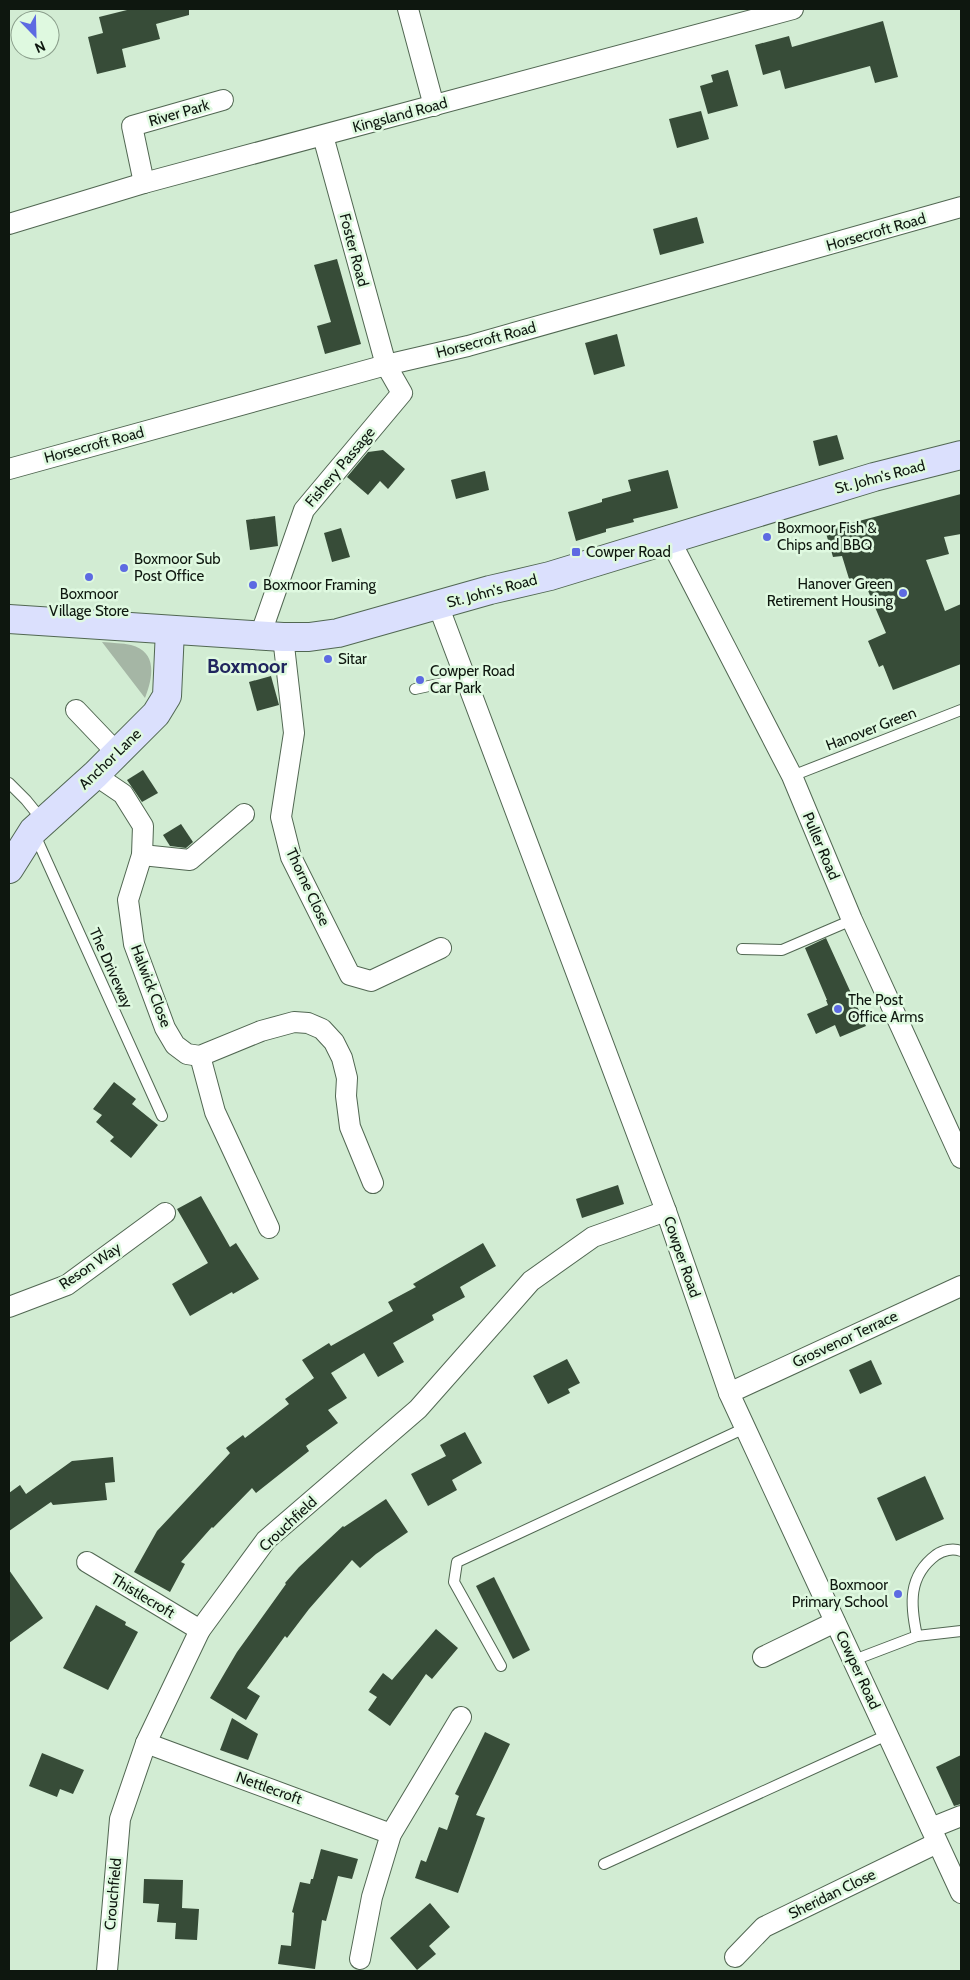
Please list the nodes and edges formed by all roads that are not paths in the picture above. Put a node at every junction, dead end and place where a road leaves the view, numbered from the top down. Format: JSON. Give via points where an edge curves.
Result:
{"nodes":[{"id":1,"x":408,"y":9,"type":"edge"},
{"id":2,"x":793,"y":9,"type":"edge"},
{"id":3,"x":748,"y":15,"type":"edge"},
{"id":4,"x":224,"y":100,"type":"dead end"},
{"id":5,"x":434,"y":106,"type":"junction"},
{"id":6,"x":323,"y":136,"type":"junction"},
{"id":7,"x":144,"y":183,"type":"junction"},
{"id":8,"x":961,"y":207,"type":"edge"},
{"id":9,"x":9,"y":224,"type":"edge"},
{"id":10,"x":386,"y":365,"type":"junction"},
{"id":11,"x":961,"y":455,"type":"edge"},
{"id":12,"x":9,"y":469,"type":"edge"},
{"id":13,"x":670,"y":540,"type":"junction"},
{"id":14,"x":438,"y":605,"type":"junction"},
{"id":15,"x":9,"y":619,"type":"edge"},
{"id":16,"x":170,"y":630,"type":"junction"},
{"id":17,"x":272,"y":636,"type":"junction"},
{"id":18,"x":466,"y":678,"type":"junction"},
{"id":19,"x":415,"y":689,"type":"dead end"},
{"id":20,"x":76,"y":710,"type":"dead end"},
{"id":21,"x":961,"y":710,"type":"edge"},
{"id":22,"x":116,"y":753,"type":"junction"},
{"id":23,"x":95,"y":775,"type":"junction"},
{"id":24,"x":792,"y":776,"type":"junction"},
{"id":25,"x":9,"y":783,"type":"edge"},
{"id":26,"x":244,"y":814,"type":"dead end"},
{"id":27,"x":38,"y":827,"type":"junction"},
{"id":28,"x":142,"y":855,"type":"junction"},
{"id":29,"x":9,"y":869,"type":"edge"},
{"id":30,"x":852,"y":920,"type":"junction"},
{"id":31,"x":441,"y":948,"type":"dead end"},
{"id":32,"x":742,"y":949,"type":"dead end"},
{"id":33,"x":200,"y":1056,"type":"junction"},
{"id":34,"x":162,"y":1116,"type":"dead end"},
{"id":35,"x":961,"y":1158,"type":"edge"},
{"id":36,"x":373,"y":1183,"type":"dead end"},
{"id":37,"x":666,"y":1211,"type":"junction"},
{"id":38,"x":165,"y":1213,"type":"dead end"},
{"id":39,"x":269,"y":1228,"type":"dead end"},
{"id":40,"x":961,"y":1286,"type":"edge"},
{"id":41,"x":9,"y":1307,"type":"edge"},
{"id":42,"x":729,"y":1393,"type":"junction"},
{"id":43,"x":745,"y":1428,"type":"junction"},
{"id":44,"x":961,"y":1551,"type":"edge"},
{"id":45,"x":87,"y":1562,"type":"dead end"},
{"id":46,"x":835,"y":1622,"type":"junction"},
{"id":47,"x":200,"y":1630,"type":"junction"},
{"id":48,"x":961,"y":1631,"type":"edge"},
{"id":49,"x":917,"y":1636,"type":"junction"},
{"id":50,"x":763,"y":1657,"type":"dead end"},
{"id":51,"x":854,"y":1660,"type":"junction"},
{"id":52,"x":501,"y":1666,"type":"dead end"},
{"id":53,"x":461,"y":1717,"type":"dead end"},
{"id":54,"x":888,"y":1735,"type":"junction"},
{"id":55,"x":146,"y":1743,"type":"junction"},
{"id":56,"x":961,"y":1816,"type":"edge"},
{"id":57,"x":391,"y":1834,"type":"junction"},
{"id":58,"x":934,"y":1836,"type":"junction"},
{"id":59,"x":604,"y":1864,"type":"dead end"},
{"id":60,"x":961,"y":1893,"type":"edge"},
{"id":61,"x":734,"y":1957,"type":"dead end"},
{"id":62,"x":360,"y":1959,"type":"dead end"},
{"id":63,"x":108,"y":1971,"type":"edge"}],
"edges":[{"from":1,"to":5,"type":"street"},
{"from":2,"to":3,"type":"street","name":"Kingsland Road"},
{"from":3,"to":5,"type":"street","name":"Kingsland Road"},
{"from":4,"to":7,"type":"street","name":"River Park","via":[[132,126]]},
{"from":5,"to":6,"type":"street","name":"Kingsland Road"},
{"from":6,"to":7,"type":"street","name":"Kingsland Road"},
{"from":6,"to":10,"type":"street","name":"Foster Road"},
{"from":7,"to":9,"type":"street","name":"Kingsland Road"},
{"from":8,"to":10,"type":"street","name":"Horsecroft Road","via":[[468,346]]},
{"from":10,"to":12,"type":"street","name":"Horsecroft Road"},
{"from":10,"to":17,"type":"street","name":"Fishery Passage","via":[[402,393],[304,510]]},
{"from":11,"to":13,"type":"street","name":"St. John's Road","via":[[874,477]]},
{"from":13,"to":14,"type":"street","name":"St. John's Road"},
{"from":13,"to":24,"type":"street","name":"Puller Road"},
{"from":14,"to":17,"type":"street","name":"St. John's Road","via":[[338,633],[309,638]]},
{"from":14,"to":18,"type":"street","name":"Cowper Road"},
{"from":15,"to":16,"type":"street","name":"St. John's Road"},
{"from":16,"to":17,"type":"street","name":"St. John's Road"},
{"from":16,"to":22,"type":"street","name":"Anchor Lane","via":[[166,696],[156,714]]},
{"from":17,"to":31,"type":"street","name":"Thorne Close","via":[[294,733],[281,817],[291,857],[350,975],[371,982]]},
{"from":18,"to":19,"type":"lane"},
{"from":18,"to":37,"type":"street","name":"Cowper Road"},
{"from":20,"to":22,"type":"street"},
{"from":21,"to":24,"type":"lane","name":"Hanover Green"},
{"from":22,"to":23,"type":"street","name":"Anchor Lane"},
{"from":23,"to":27,"type":"street","name":"Anchor Lane"},
{"from":23,"to":28,"type":"street","name":"Halwick Close","via":[[123,794],[143,826]]},
{"from":24,"to":30,"type":"street","name":"Puller Road"},
{"from":25,"to":27,"type":"lane","name":"The Driveway","via":[[26,800]]},
{"from":26,"to":28,"type":"street","via":[[190,860]]},
{"from":27,"to":29,"type":"street","name":"Anchor Lane"},
{"from":27,"to":34,"type":"lane","name":"The Driveway"},
{"from":28,"to":33,"type":"street","name":"Halwick Close","via":[[128,900],[134,944],[165,1028],[175,1045],[187,1054]]},
{"from":30,"to":32,"type":"lane","via":[[782,950]]},
{"from":30,"to":35,"type":"street","name":"Puller Road"},
{"from":33,"to":36,"type":"street","via":[[261,1031],[294,1022],[322,1029],[342,1058],[350,1127]]},
{"from":33,"to":39,"type":"street","via":[[215,1112]]},
{"from":37,"to":42,"type":"street","name":"Cowper Road"},
{"from":37,"to":47,"type":"street","name":"Crouchfield","via":[[593,1237],[531,1281],[418,1409],[266,1540]]},
{"from":38,"to":41,"type":"street","name":"Reson Way","via":[[67,1285]]},
{"from":40,"to":42,"type":"street","name":"Grosvenor Terrace"},
{"from":42,"to":43,"type":"street","name":"Cowper Road"},
{"from":43,"to":46,"type":"street","name":"Cowper Road"},
{"from":43,"to":52,"type":"lane","via":[[457,1562],[454,1582]]},
{"from":44,"to":49,"type":"lane","via":[[941,1551],[926,1562],[916,1577],[913,1617]]},
{"from":45,"to":47,"type":"street","name":"Thistlecroft"},
{"from":46,"to":50,"type":"street"},
{"from":46,"to":51,"type":"street","name":"Cowper Road"},
{"from":47,"to":55,"type":"street","name":"Crouchfield"},
{"from":48,"to":49,"type":"lane"},
{"from":49,"to":51,"type":"lane"},
{"from":51,"to":54,"type":"street","name":"Cowper Road"},
{"from":53,"to":57,"type":"street"},
{"from":54,"to":58,"type":"street","name":"Cowper Road"},
{"from":54,"to":59,"type":"lane"},
{"from":55,"to":57,"type":"street","name":"Nettlecroft"},
{"from":55,"to":63,"type":"street","name":"Crouchfield","via":[[120,1819]]},
{"from":56,"to":58,"type":"street","name":"Sheridan Close"},
{"from":57,"to":62,"type":"street","via":[[372,1897]]},
{"from":58,"to":60,"type":"street","name":"Cowper Road"},
{"from":58,"to":61,"type":"street","name":"Sheridan Close","via":[[764,1927]]}]}
